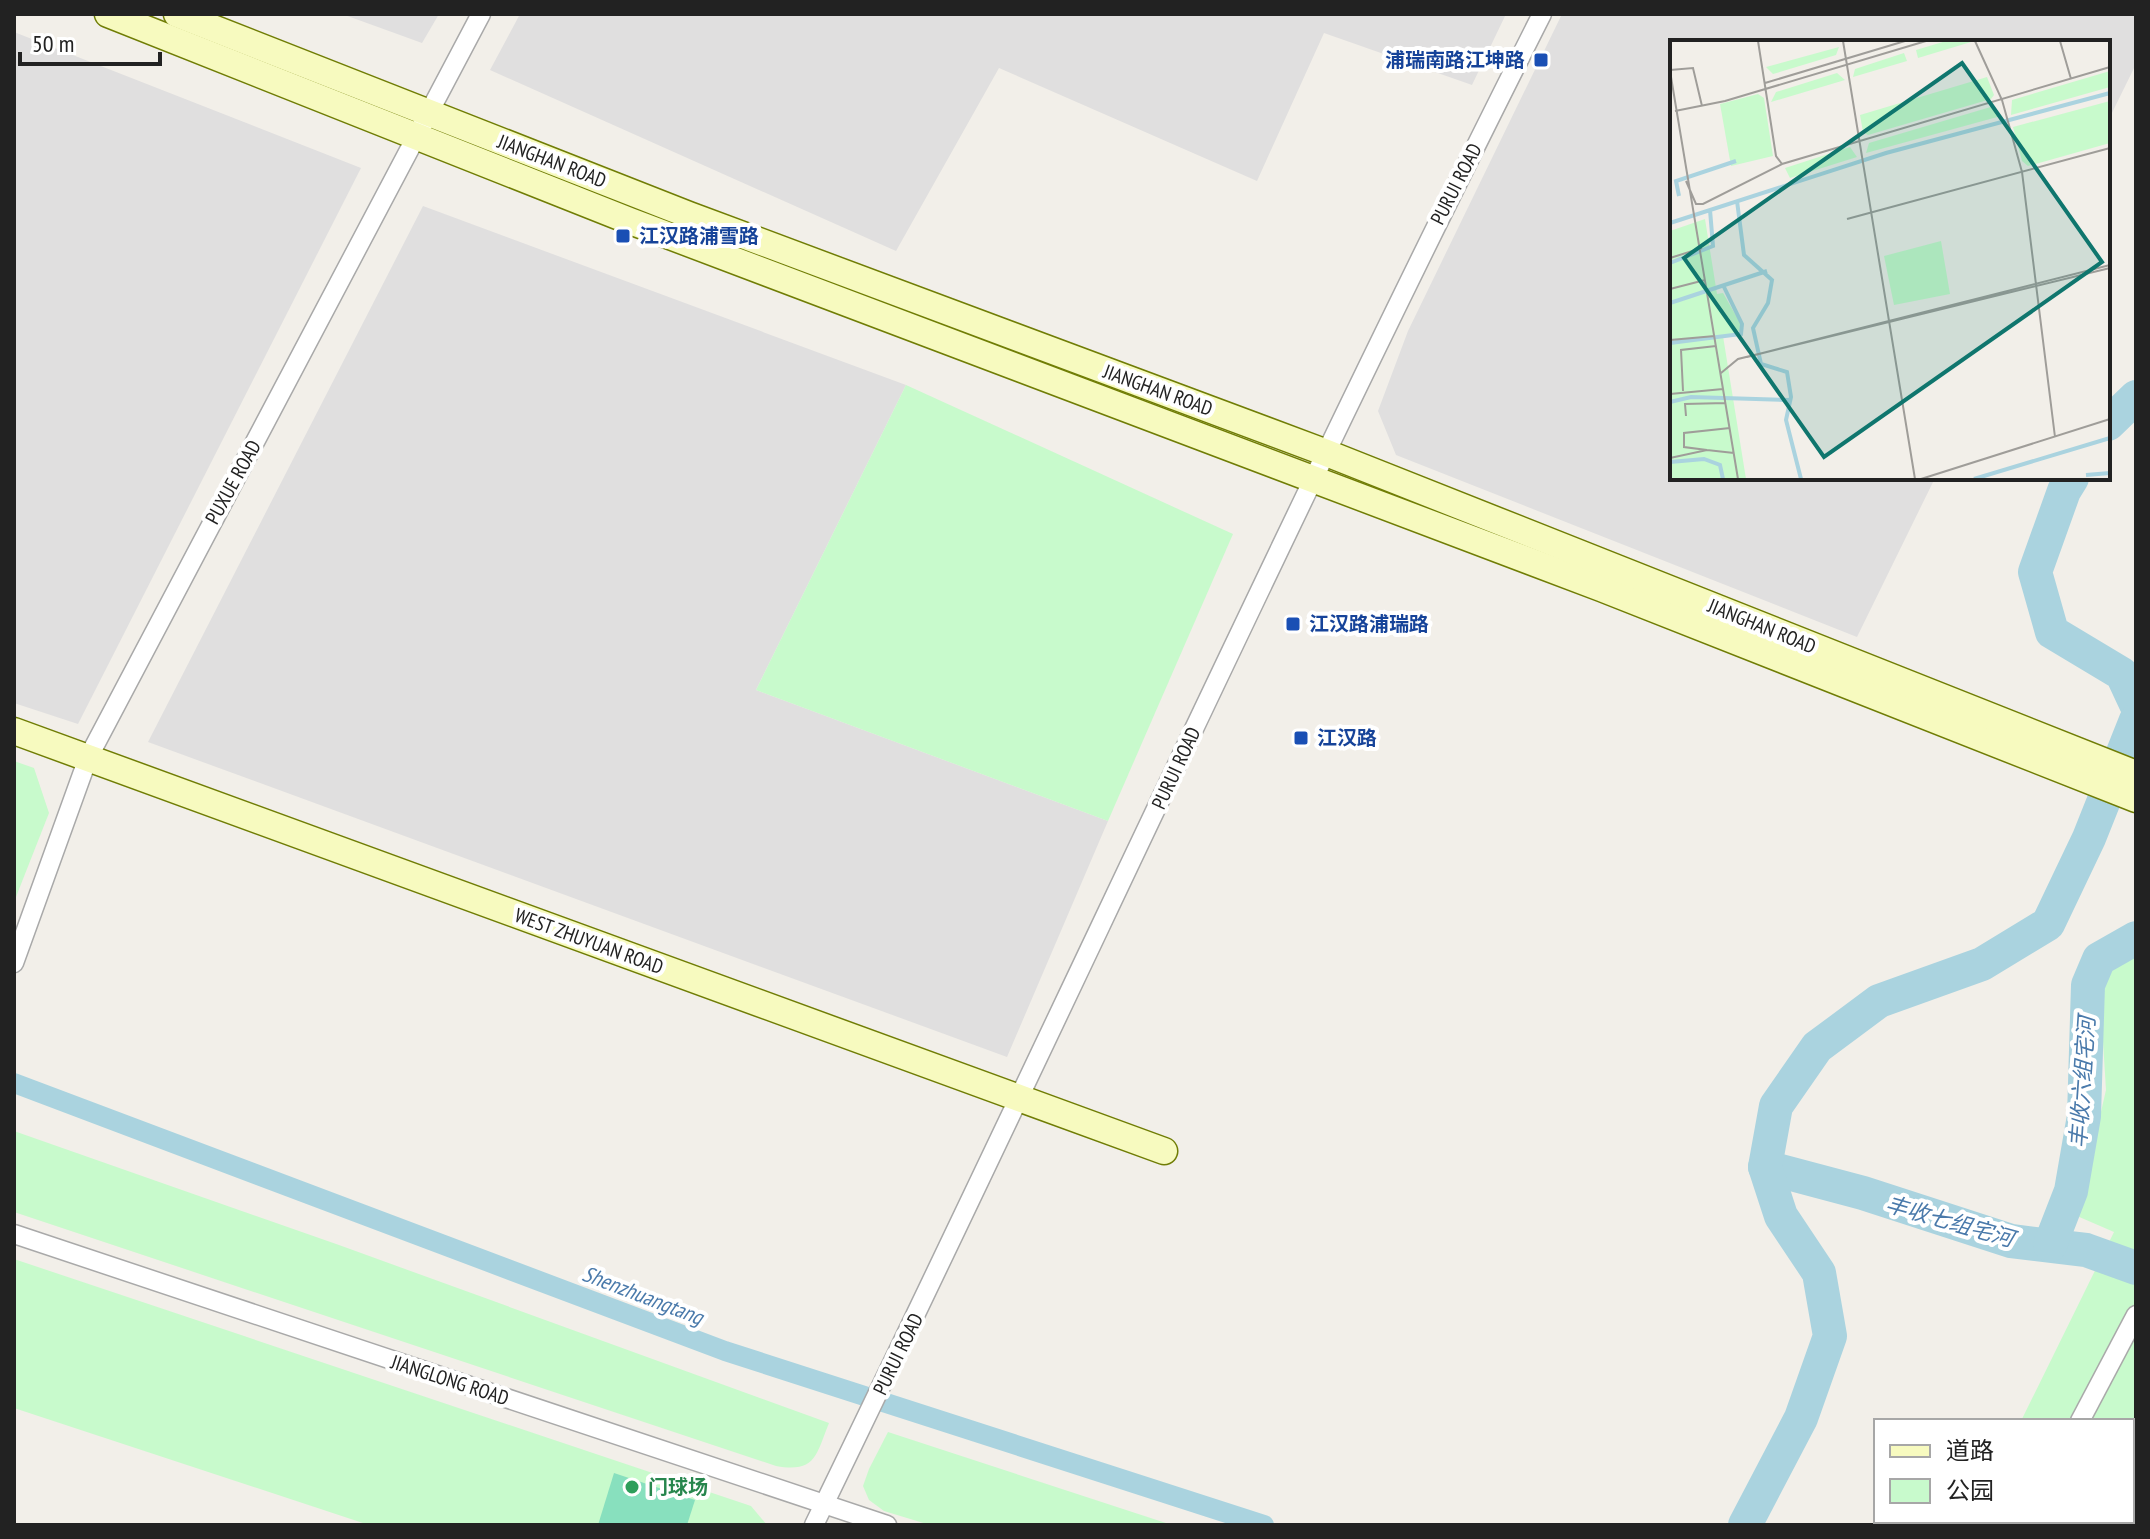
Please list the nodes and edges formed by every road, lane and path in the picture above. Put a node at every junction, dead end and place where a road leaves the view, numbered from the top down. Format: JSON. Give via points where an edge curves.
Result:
{"nodes":[{"id":1,"x":108,"y":14,"type":"edge"},
{"id":2,"x":177,"y":14,"type":"edge"},
{"id":3,"x":481,"y":14,"type":"edge"},
{"id":4,"x":1542,"y":14,"type":"edge"},
{"id":5,"x":429,"y":113,"type":"junction"},
{"id":6,"x":416,"y":137,"type":"junction"},
{"id":7,"x":1324,"y":452,"type":"junction"},
{"id":8,"x":1312,"y":480,"type":"junction"},
{"id":9,"x":14,"y":731,"type":"edge"},
{"id":10,"x":88,"y":758,"type":"junction"},
{"id":11,"x":2086,"y":768,"type":"junction"},
{"id":12,"x":2136,"y":774,"type":"edge"},
{"id":13,"x":2136,"y":799,"type":"edge"},
{"id":14,"x":14,"y":963,"type":"edge"},
{"id":15,"x":1020,"y":1099,"type":"junction"},
{"id":16,"x":1164,"y":1151,"type":"dead end"},
{"id":17,"x":14,"y":1234,"type":"edge"},
{"id":18,"x":2136,"y":1315,"type":"edge"},
{"id":19,"x":2128,"y":1351,"type":"edge"},
{"id":20,"x":2081,"y":1419,"type":"edge"},
{"id":21,"x":825,"y":1504,"type":"junction"},
{"id":22,"x":814,"y":1525,"type":"edge"},
{"id":23,"x":887,"y":1525,"type":"edge"}],
"edges":[{"from":1,"to":6,"type":"street"},
{"from":2,"to":5,"type":"street","name":"JIANGHAN ROAD"},
{"from":3,"to":5,"type":"street","name":"PUXUE ROAD"},
{"from":4,"to":7,"type":"street","name":"PURUI ROAD"},
{"from":5,"to":6,"type":"street","name":"PUXUE ROAD"},
{"from":5,"to":7,"type":"street","name":"JIANGHAN ROAD"},
{"from":6,"to":8,"type":"street"},
{"from":6,"to":10,"type":"street","name":"PUXUE ROAD"},
{"from":7,"to":8,"type":"street","name":"PURUI ROAD"},
{"from":7,"to":11,"type":"street","name":"JIANGHAN ROAD"},
{"from":8,"to":11,"type":"street"},
{"from":8,"to":15,"type":"street","name":"PURUI ROAD"},
{"from":9,"to":10,"type":"street","name":"WEST ZHUYUAN ROAD"},
{"from":10,"to":14,"type":"street","name":"PUXUE ROAD"},
{"from":10,"to":15,"type":"street","name":"WEST ZHUYUAN ROAD"},
{"from":11,"to":12,"type":"street","name":"JIANGHAN ROAD"},
{"from":11,"to":13,"type":"street"},
{"from":15,"to":16,"type":"street","name":"WEST ZHUYUAN ROAD"},
{"from":15,"to":21,"type":"street","name":"PURUI ROAD"},
{"from":17,"to":21,"type":"street","name":"JIANGLONG ROAD"},
{"from":18,"to":19,"type":"street"},
{"from":19,"to":20,"type":"street"},
{"from":21,"to":22,"type":"street","name":"PURUI ROAD"},
{"from":21,"to":23,"type":"street","name":"JIANGLONG ROAD"}]}
